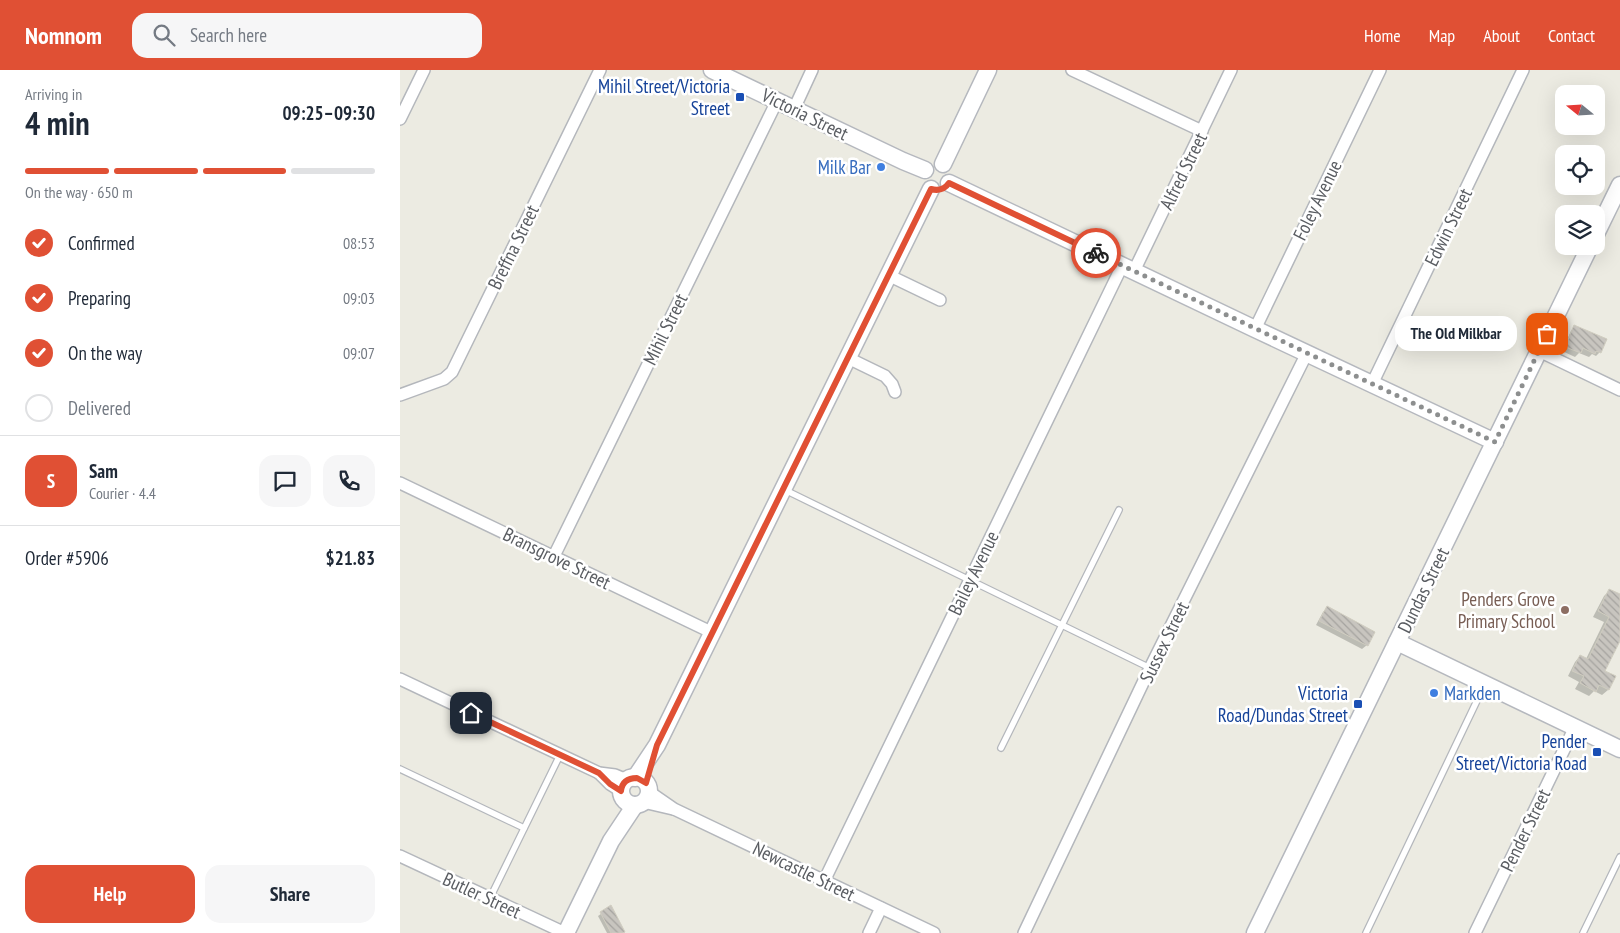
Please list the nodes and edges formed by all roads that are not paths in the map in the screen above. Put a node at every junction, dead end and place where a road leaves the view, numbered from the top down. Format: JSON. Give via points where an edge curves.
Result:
{"nodes":[{"id":1,"x":424,"y":70,"type":"edge"},
{"id":2,"x":600,"y":70,"type":"edge"},
{"id":3,"x":712,"y":70,"type":"edge"},
{"id":4,"x":812,"y":70,"type":"edge"},
{"id":5,"x":988,"y":70,"type":"edge"},
{"id":6,"x":1072,"y":70,"type":"edge"},
{"id":7,"x":1231,"y":70,"type":"edge"},
{"id":8,"x":1380,"y":70,"type":"edge"},
{"id":9,"x":1523,"y":70,"type":"edge"},
{"id":10,"x":777,"y":101,"type":"junction"},
{"id":11,"x":794,"y":109,"type":"junction"},
{"id":12,"x":400,"y":119,"type":"edge"},
{"id":13,"x":1202,"y":132,"type":"junction"},
{"id":14,"x":943,"y":164,"type":"junction"},
{"id":15,"x":925,"y":170,"type":"junction"},
{"id":16,"x":949,"y":183,"type":"junction"},
{"id":17,"x":1620,"y":185,"type":"edge"},
{"id":18,"x":931,"y":189,"type":"junction"},
{"id":19,"x":1605,"y":216,"type":"edge"},
{"id":20,"x":1586,"y":255,"type":"edge"},
{"id":21,"x":1128,"y":269,"type":"junction"},
{"id":22,"x":888,"y":275,"type":"junction"},
{"id":23,"x":940,"y":300,"type":"dead end"},
{"id":24,"x":1254,"y":329,"type":"junction"},
{"id":25,"x":1539,"y":351,"type":"junction"},
{"id":26,"x":1307,"y":353,"type":"junction"},
{"id":27,"x":848,"y":358,"type":"junction"},
{"id":28,"x":1372,"y":384,"type":"junction"},
{"id":29,"x":1620,"y":390,"type":"edge"},
{"id":30,"x":895,"y":392,"type":"dead end"},
{"id":31,"x":400,"y":395,"type":"edge"},
{"id":32,"x":1495,"y":442,"type":"junction"},
{"id":33,"x":400,"y":483,"type":"edge"},
{"id":34,"x":783,"y":489,"type":"junction"},
{"id":35,"x":1119,"y":510,"type":"dead end"},
{"id":36,"x":554,"y":556,"type":"junction"},
{"id":37,"x":970,"y":580,"type":"junction"},
{"id":38,"x":1061,"y":626,"type":"junction"},
{"id":39,"x":713,"y":633,"type":"junction"},
{"id":40,"x":1397,"y":642,"type":"junction"},
{"id":41,"x":1150,"y":668,"type":"junction"},
{"id":42,"x":400,"y":679,"type":"edge"},
{"id":43,"x":1485,"y":684,"type":"junction"},
{"id":44,"x":1575,"y":727,"type":"junction"},
{"id":45,"x":1001,"y":748,"type":"dead end"},
{"id":46,"x":1620,"y":749,"type":"edge"},
{"id":47,"x":560,"y":755,"type":"junction"},
{"id":48,"x":400,"y":769,"type":"edge"},
{"id":49,"x":635,"y":791,"type":"junction"},
{"id":50,"x":524,"y":828,"type":"junction"},
{"id":51,"x":400,"y":856,"type":"edge"},
{"id":52,"x":1620,"y":857,"type":"edge"},
{"id":53,"x":824,"y":880,"type":"junction"},
{"id":54,"x":490,"y":898,"type":"junction"},
{"id":55,"x":882,"y":908,"type":"junction"},
{"id":56,"x":565,"y":933,"type":"edge"},
{"id":57,"x":869,"y":933,"type":"edge"},
{"id":58,"x":934,"y":933,"type":"edge"},
{"id":59,"x":1024,"y":933,"type":"edge"},
{"id":60,"x":1255,"y":933,"type":"edge"},
{"id":61,"x":1366,"y":933,"type":"edge"},
{"id":62,"x":1474,"y":933,"type":"edge"},
{"id":63,"x":1583,"y":933,"type":"edge"}],
"edges":[{"from":1,"to":12,"type":"street"},
{"from":2,"to":31,"type":"street","name":"Breffna Street","via":[[452,372],[440,381]]},
{"from":3,"to":10,"type":"street","name":"Victoria Street"},
{"from":4,"to":11,"type":"street"},
{"from":5,"to":14,"type":"street"},
{"from":6,"to":13,"type":"street"},
{"from":7,"to":13,"type":"street","name":"Alfred Street"},
{"from":8,"to":24,"type":"street","name":"Foley Avenue"},
{"from":9,"to":28,"type":"street","name":"Edwin Street"},
{"from":10,"to":11,"type":"street","name":"Victoria Street"},
{"from":10,"to":36,"type":"street","name":"Mihil Street"},
{"from":11,"to":15,"type":"street","name":"Victoria Street"},
{"from":13,"to":21,"type":"street","name":"Alfred Street"},
{"from":14,"to":15,"type":"street","via":[[931,164]]},
{"from":14,"to":16,"type":"street","via":[[951,175]]},
{"from":15,"to":18,"type":"street","via":[[924,181]]},
{"from":16,"to":18,"type":"street","via":[[943,189]]},
{"from":16,"to":21,"type":"street"},
{"from":17,"to":19,"type":"street"},
{"from":18,"to":22,"type":"street"},
{"from":20,"to":25,"type":"street","name":"Dundas Street"},
{"from":21,"to":24,"type":"street"},
{"from":21,"to":37,"type":"street","name":"Bailey Avenue"},
{"from":22,"to":23,"type":"street"},
{"from":22,"to":27,"type":"street"},
{"from":24,"to":26,"type":"street"},
{"from":25,"to":29,"type":"street"},
{"from":25,"to":32,"type":"street","name":"Dundas Street"},
{"from":26,"to":28,"type":"street"},
{"from":26,"to":41,"type":"street","name":"Sussex Street"},
{"from":27,"to":30,"type":"street","via":[[885,376]]},
{"from":27,"to":34,"type":"street"},
{"from":28,"to":32,"type":"street"},
{"from":32,"to":40,"type":"street","name":"Dundas Street"},
{"from":33,"to":36,"type":"street","name":"Bransgrove Street"},
{"from":34,"to":37,"type":"lane"},
{"from":34,"to":39,"type":"street"},
{"from":35,"to":38,"type":"lane"},
{"from":36,"to":39,"type":"street","name":"Bransgrove Street"},
{"from":37,"to":38,"type":"lane"},
{"from":37,"to":53,"type":"street","name":"Bailey Avenue"},
{"from":38,"to":41,"type":"lane"},
{"from":38,"to":45,"type":"lane"},
{"from":39,"to":49,"type":"street"},
{"from":40,"to":43,"type":"street"},
{"from":40,"to":60,"type":"street","name":"Dundas Street"},
{"from":41,"to":59,"type":"street","name":"Sussex Street"},
{"from":42,"to":47,"type":"street","name":"Newcastle Street"},
{"from":43,"to":44,"type":"street"},
{"from":43,"to":61,"type":"lane"},
{"from":44,"to":46,"type":"street"},
{"from":44,"to":62,"type":"street","name":"Pender Street"},
{"from":47,"to":49,"type":"street","name":"Newcastle Street","via":[[599,773],[610,784]]},
{"from":47,"to":50,"type":"lane"},
{"from":48,"to":50,"type":"lane"},
{"from":49,"to":53,"type":"street","name":"Newcastle Street"},
{"from":49,"to":56,"type":"street"},
{"from":50,"to":54,"type":"lane"},
{"from":51,"to":54,"type":"street","name":"Butler Street"},
{"from":52,"to":63,"type":"lane"},
{"from":53,"to":55,"type":"street","name":"Newcastle Street"},
{"from":54,"to":56,"type":"street","name":"Butler Street"},
{"from":55,"to":57,"type":"street"},
{"from":55,"to":58,"type":"street","name":"Newcastle Street"}]}
